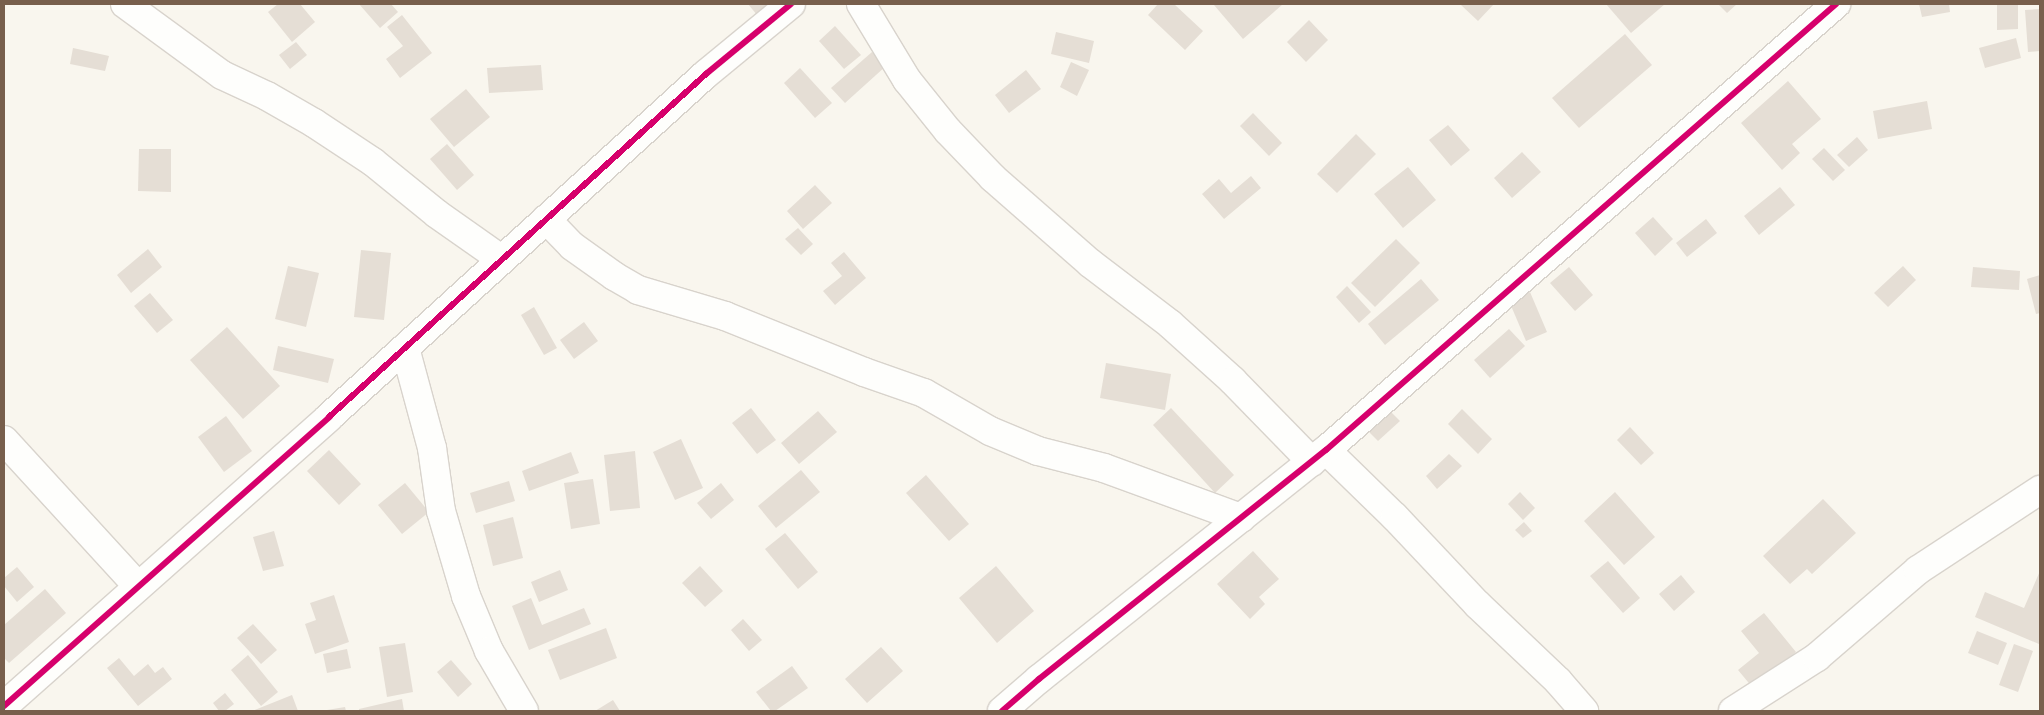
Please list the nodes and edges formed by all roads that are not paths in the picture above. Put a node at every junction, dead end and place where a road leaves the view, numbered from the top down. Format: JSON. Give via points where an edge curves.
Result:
{"nodes":[{"id":1,"x":125,"y":4,"type":"edge"},
{"id":2,"x":790,"y":4,"type":"edge"},
{"id":3,"x":861,"y":4,"type":"edge"},
{"id":4,"x":1836,"y":4,"type":"edge"},
{"id":5,"x":546,"y":219,"type":"junction"},
{"id":6,"x":502,"y":259,"type":"junction"},
{"id":7,"x":405,"y":348,"type":"junction"},
{"id":8,"x":4,"y":440,"type":"edge"},
{"id":9,"x":1319,"y":456,"type":"junction"},
{"id":10,"x":2040,"y":490,"type":"edge"},
{"id":11,"x":1241,"y":518,"type":"junction"},
{"id":12,"x":137,"y":586,"type":"junction"},
{"id":13,"x":4,"y":706,"type":"edge"},
{"id":14,"x":524,"y":711,"type":"edge"},
{"id":15,"x":1002,"y":711,"type":"edge"},
{"id":16,"x":1584,"y":711,"type":"edge"},
{"id":17,"x":1733,"y":711,"type":"edge"}],
"edges":[{"from":1,"to":6,"type":"street","via":[[222,74],[306,118],[372,162],[437,214]]},
{"from":2,"to":5,"type":"street","via":[[706,74]]},
{"from":3,"to":9,"type":"street","via":[[907,80],[948,131],[993,178],[1090,263],[1170,324]]},
{"from":4,"to":9,"type":"street"},
{"from":5,"to":6,"type":"street"},
{"from":5,"to":11,"type":"street","via":[[572,246],[638,290],[725,316],[924,393],[990,431],[1038,451],[1104,468]]},
{"from":6,"to":7,"type":"street"},
{"from":7,"to":12,"type":"street"},
{"from":7,"to":14,"type":"street","via":[[432,448],[441,511],[466,596],[489,651]]},
{"from":8,"to":12,"type":"street"},
{"from":9,"to":11,"type":"street"},
{"from":9,"to":16,"type":"street","via":[[1395,517]]},
{"from":10,"to":17,"type":"street","via":[[1918,570],[1817,657]]},
{"from":11,"to":15,"type":"street"},
{"from":12,"to":13,"type":"street"}]}
